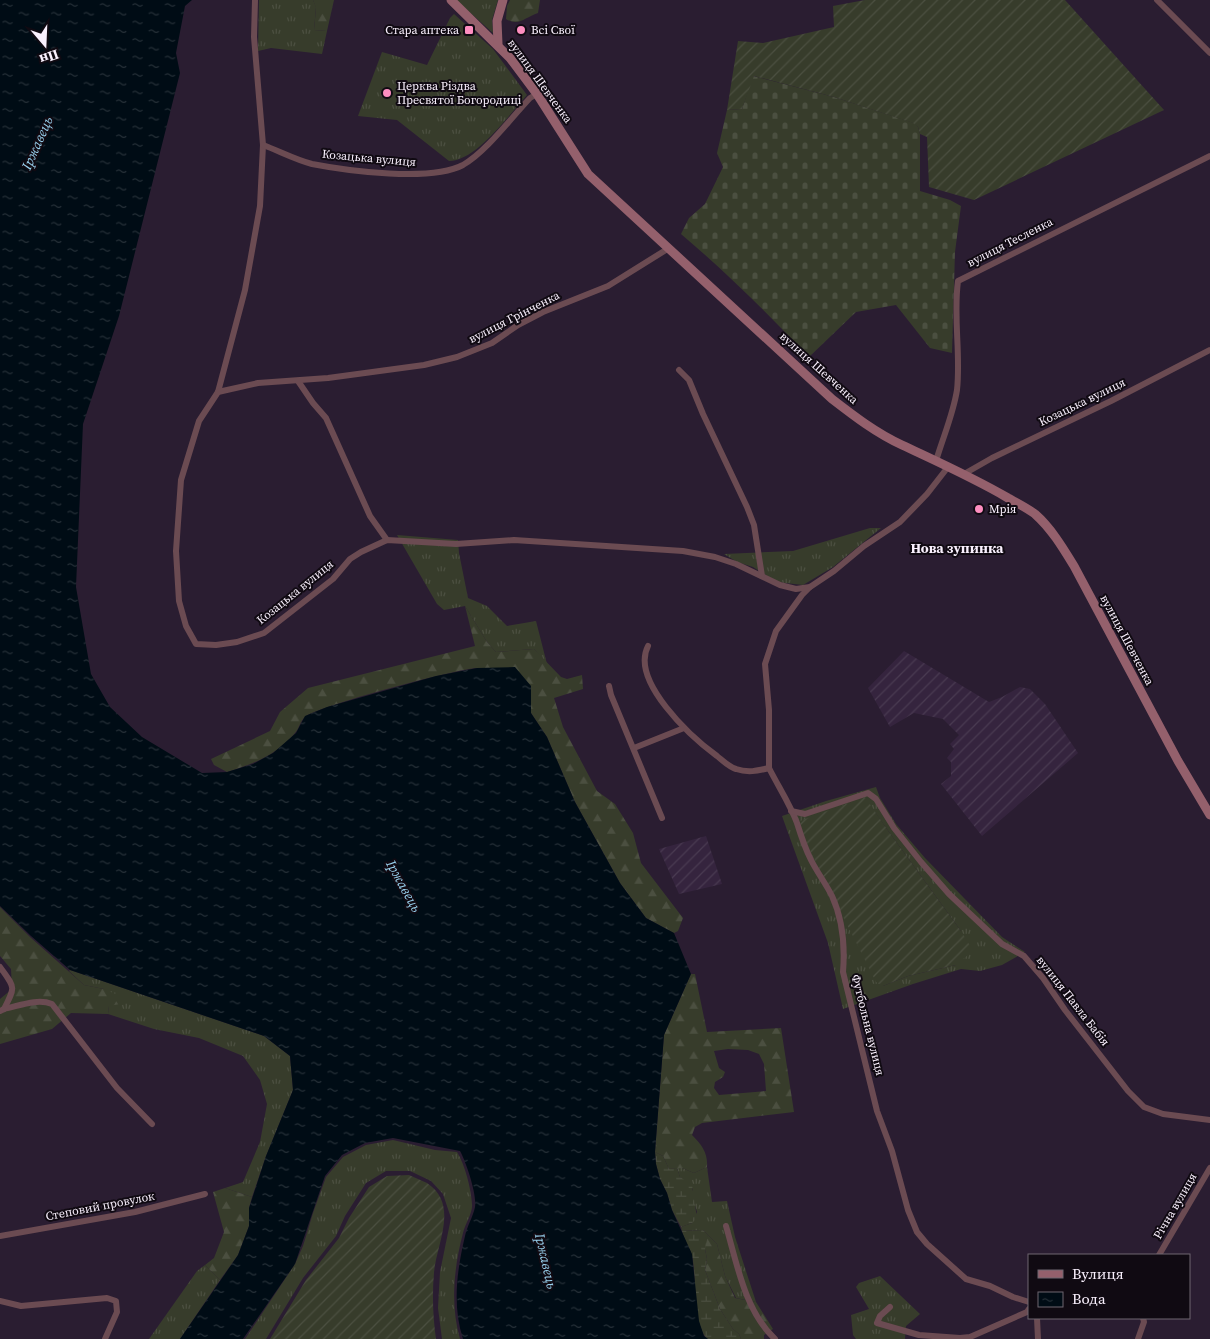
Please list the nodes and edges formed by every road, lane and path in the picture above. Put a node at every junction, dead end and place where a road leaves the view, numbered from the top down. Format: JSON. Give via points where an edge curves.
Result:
{"nodes":[{"id":1,"x":255,"y":0,"type":"edge"},
{"id":2,"x":451,"y":0,"type":"edge"},
{"id":3,"x":503,"y":0,"type":"edge"},
{"id":4,"x":1157,"y":0,"type":"edge"},
{"id":5,"x":498,"y":44,"type":"junction"},
{"id":6,"x":1210,"y":53,"type":"edge"},
{"id":7,"x":536,"y":94,"type":"junction"},
{"id":8,"x":263,"y":145,"type":"junction"},
{"id":9,"x":1210,"y":156,"type":"edge"},
{"id":10,"x":669,"y":248,"type":"junction"},
{"id":11,"x":1210,"y":350,"type":"edge"},
{"id":12,"x":679,"y":370,"type":"dead end"},
{"id":13,"x":298,"y":381,"type":"junction"},
{"id":14,"x":218,"y":392,"type":"junction"},
{"id":15,"x":936,"y":461,"type":"junction"},
{"id":16,"x":948,"y":467,"type":"junction"},
{"id":17,"x":964,"y":474,"type":"junction"},
{"id":18,"x":386,"y":540,"type":"junction"},
{"id":19,"x":762,"y":576,"type":"junction"},
{"id":20,"x":810,"y":588,"type":"junction"},
{"id":21,"x":648,"y":646,"type":"dead end"},
{"id":22,"x":609,"y":686,"type":"dead end"},
{"id":23,"x":684,"y":728,"type":"junction"},
{"id":24,"x":634,"y":748,"type":"junction"},
{"id":25,"x":769,"y":768,"type":"junction"},
{"id":26,"x":791,"y":811,"type":"junction"},
{"id":27,"x":1210,"y":815,"type":"edge"},
{"id":28,"x":662,"y":818,"type":"dead end"},
{"id":29,"x":0,"y":967,"type":"edge"},
{"id":30,"x":2,"y":1010,"type":"edge"},
{"id":31,"x":1210,"y":1120,"type":"edge"},
{"id":32,"x":152,"y":1124,"type":"dead end"},
{"id":33,"x":1210,"y":1168,"type":"edge"},
{"id":34,"x":204,"y":1194,"type":"dead end"},
{"id":35,"x":726,"y":1226,"type":"dead end"},
{"id":36,"x":0,"y":1236,"type":"edge"},
{"id":37,"x":1160,"y":1254,"type":"edge"},
{"id":38,"x":0,"y":1301,"type":"edge"},
{"id":39,"x":1028,"y":1302,"type":"edge"},
{"id":40,"x":890,"y":1307,"type":"dead end"},
{"id":41,"x":1028,"y":1310,"type":"edge"},
{"id":42,"x":1037,"y":1319,"type":"edge"},
{"id":43,"x":1143,"y":1319,"type":"edge"},
{"id":44,"x":105,"y":1339,"type":"edge"},
{"id":45,"x":775,"y":1339,"type":"edge"},
{"id":46,"x":1038,"y":1339,"type":"edge"},
{"id":47,"x":1138,"y":1339,"type":"edge"}],
"edges":[{"from":1,"to":8,"type":"street","name":"Козацька вулиця","via":[[254,37]]},
{"from":2,"to":5,"type":"street","name":"вулиця Шевченка"},
{"from":3,"to":5,"type":"street","via":[[497,21]]},
{"from":4,"to":6,"type":"street"},
{"from":5,"to":7,"type":"street","name":"вулиця Шевченка"},
{"from":7,"to":8,"type":"street","name":"Козацька вулиця","via":[[481,152],[462,165],[427,174],[311,163]]},
{"from":7,"to":10,"type":"street","name":"вулиця Шевченка","via":[[588,174]]},
{"from":8,"to":14,"type":"street","name":"Козацька вулиця","via":[[260,206],[245,290]]},
{"from":9,"to":15,"type":"street","name":"вулиця Тесленка","via":[[958,281],[956,390],[950,421]]},
{"from":10,"to":13,"type":"street","name":"вулиця Грінченка","via":[[608,286],[543,312],[492,343],[457,357],[424,365]]},
{"from":10,"to":15,"type":"street","name":"вулиця Шевченка","via":[[832,399],[868,426]]},
{"from":11,"to":17,"type":"street","name":"Козацька вулиця"},
{"from":12,"to":19,"type":"street","via":[[689,380],[747,507],[754,525]]},
{"from":13,"to":14,"type":"street","name":"вулиця Грінченка","via":[[258,383]]},
{"from":13,"to":18,"type":"street","via":[[326,418],[370,516]]},
{"from":14,"to":18,"type":"street","name":"Козацька вулиця","via":[[199,421],[181,480],[176,551],[179,601],[186,626],[196,644],[237,642],[264,633],[333,579],[350,560]]},
{"from":15,"to":16,"type":"street","name":"вулиця Шевченка"},
{"from":16,"to":17,"type":"street","name":"вулиця Шевченка"},
{"from":16,"to":20,"type":"street","via":[[900,522]]},
{"from":17,"to":27,"type":"street","name":"вулиця Шевченка","via":[[1033,512],[1060,543]]},
{"from":18,"to":19,"type":"street","name":"Козацька вулиця","via":[[456,544],[514,540],[683,552],[715,557]]},
{"from":19,"to":20,"type":"street","name":"Козацька вулиця","via":[[780,585]]},
{"from":20,"to":25,"type":"street","via":[[776,632],[765,664]]},
{"from":21,"to":23,"type":"street","via":[[644,655],[653,686],[662,704]]},
{"from":22,"to":24,"type":"street"},
{"from":23,"to":24,"type":"street"},
{"from":23,"to":25,"type":"street","via":[[733,768],[749,773]]},
{"from":24,"to":28,"type":"street"},
{"from":25,"to":26,"type":"street","name":"Футбольна вулиця"},
{"from":26,"to":31,"type":"street","name":"вулиця Павла Бабія","via":[[805,814],[868,793],[876,799],[920,862],[949,894],[1002,944],[1024,956],[1044,978],[1128,1091],[1144,1107],[1163,1114]]},
{"from":26,"to":39,"type":"street","name":"Футбольна вулиця","via":[[811,861],[837,909],[844,952],[843,972],[850,1002],[877,1111],[917,1232],[966,1279]]},
{"from":29,"to":30,"type":"street","via":[[14,992]]},
{"from":30,"to":32,"type":"street","via":[[38,1001],[52,1004],[116,1088]]},
{"from":33,"to":37,"type":"street","name":"Річна вулиця"},
{"from":34,"to":36,"type":"street","name":"Степовий провулок","via":[[135,1212]]},
{"from":35,"to":45,"type":"street","via":[[746,1292]]},
{"from":38,"to":44,"type":"street","via":[[20,1306],[107,1298],[116,1301],[117,1312]]},
{"from":40,"to":41,"type":"street","via":[[877,1323],[919,1335],[960,1338],[970,1337]]},
{"from":42,"to":46,"type":"street"},
{"from":43,"to":47,"type":"street"}]}
